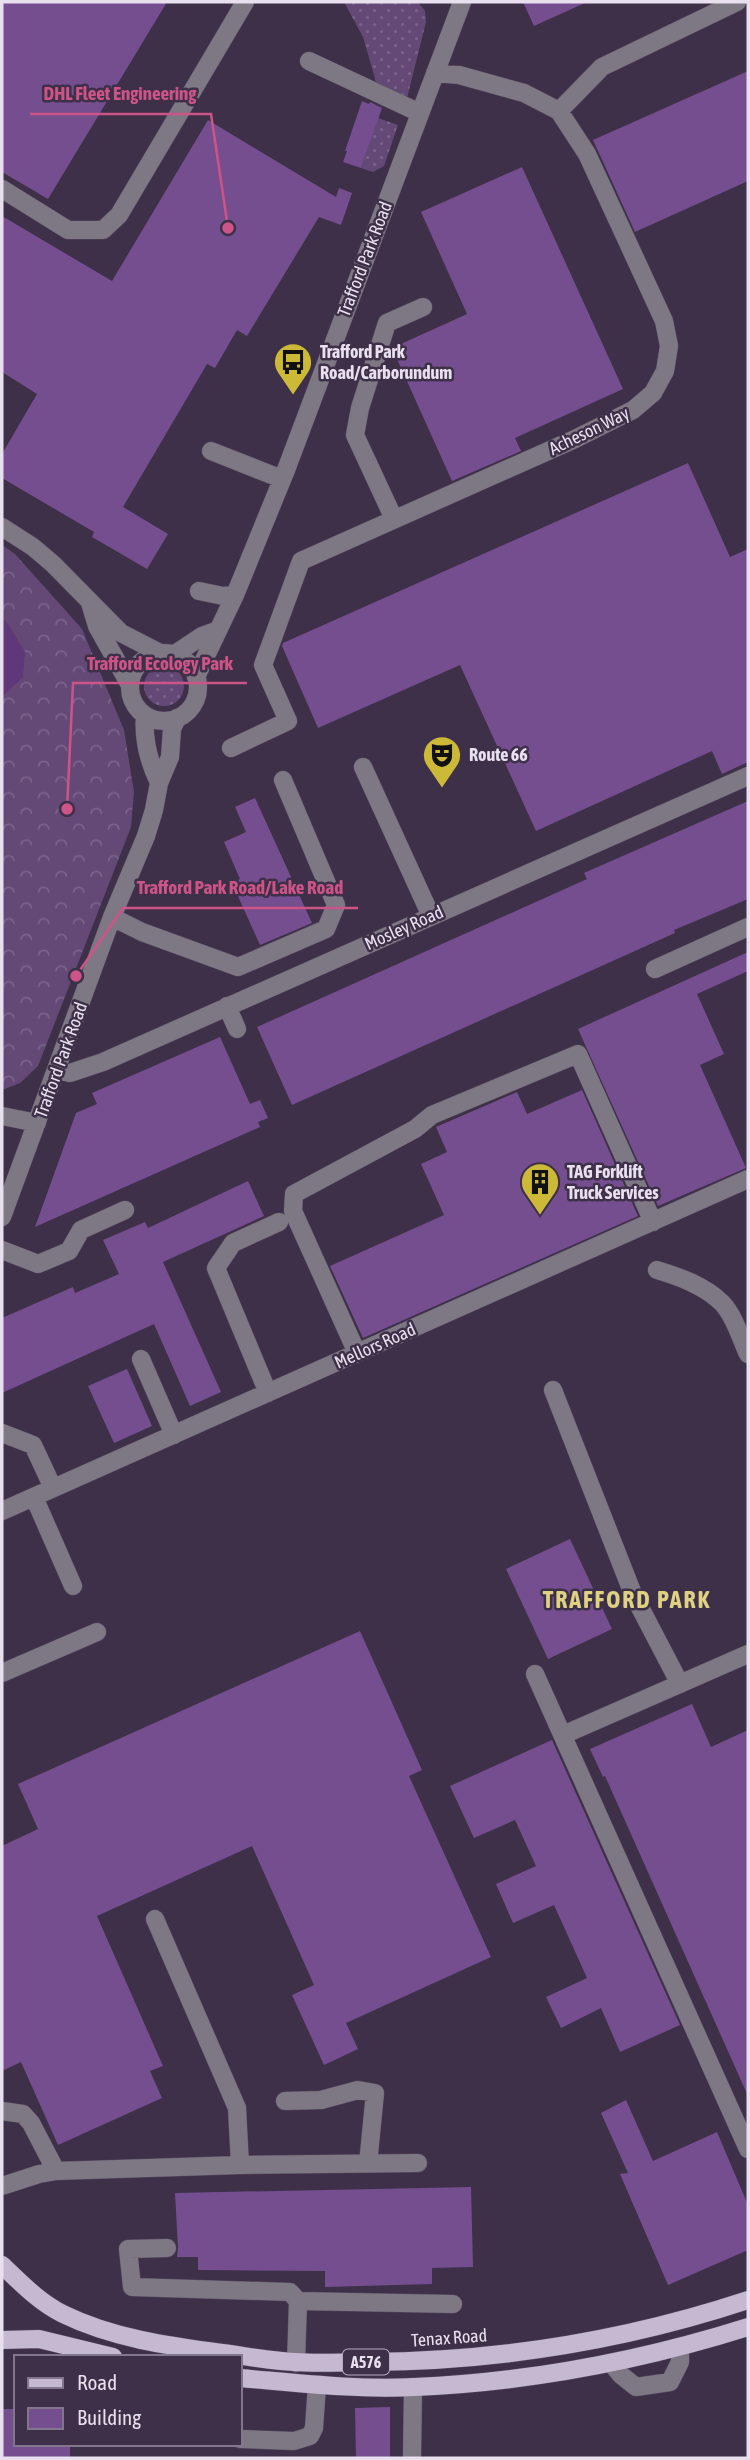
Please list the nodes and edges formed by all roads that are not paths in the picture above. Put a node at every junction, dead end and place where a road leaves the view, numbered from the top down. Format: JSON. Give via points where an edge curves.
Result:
{"nodes":[{"id":1,"x":245,"y":2,"type":"edge"},
{"id":2,"x":462,"y":2,"type":"edge"},
{"id":3,"x":737,"y":2,"type":"edge"},
{"id":4,"x":309,"y":61,"type":"dead end"},
{"id":5,"x":435,"y":74,"type":"junction"},
{"id":6,"x":559,"y":111,"type":"junction"},
{"id":7,"x":420,"y":113,"type":"junction"},
{"id":8,"x":2,"y":190,"type":"edge"},
{"id":9,"x":422,"y":307,"type":"dead end"},
{"id":10,"x":211,"y":451,"type":"dead end"},
{"id":11,"x":282,"y":479,"type":"junction"},
{"id":12,"x":394,"y":519,"type":"junction"},
{"id":13,"x":2,"y":527,"type":"edge"},
{"id":14,"x":199,"y":591,"type":"dead end"},
{"id":15,"x":235,"y":595,"type":"junction"},
{"id":16,"x":90,"y":603,"type":"junction"},
{"id":17,"x":216,"y":631,"type":"junction"},
{"id":18,"x":167,"y":654,"type":"junction"},
{"id":19,"x":196,"y":677,"type":"junction"},
{"id":20,"x":130,"y":685,"type":"junction"},
{"id":21,"x":145,"y":715,"type":"junction"},
{"id":22,"x":177,"y":718,"type":"junction"},
{"id":23,"x":231,"y":748,"type":"dead end"},
{"id":24,"x":363,"y":767,"type":"dead end"},
{"id":25,"x":748,"y":776,"type":"edge"},
{"id":26,"x":283,"y":780,"type":"dead end"},
{"id":27,"x":159,"y":783,"type":"junction"},
{"id":28,"x":430,"y":916,"type":"junction"},
{"id":29,"x":113,"y":918,"type":"junction"},
{"id":30,"x":748,"y":928,"type":"edge"},
{"id":31,"x":655,"y":970,"type":"dead end"},
{"id":32,"x":227,"y":1006,"type":"junction"},
{"id":33,"x":237,"y":1029,"type":"dead end"},
{"id":34,"x":58,"y":1070,"type":"junction"},
{"id":35,"x":2,"y":1116,"type":"edge"},
{"id":36,"x":37,"y":1124,"type":"junction"},
{"id":37,"x":748,"y":1179,"type":"edge"},
{"id":38,"x":3,"y":1210,"type":"edge"},
{"id":39,"x":125,"y":1210,"type":"dead end"},
{"id":40,"x":279,"y":1222,"type":"dead end"},
{"id":41,"x":653,"y":1222,"type":"junction"},
{"id":42,"x":2,"y":1250,"type":"edge"},
{"id":43,"x":657,"y":1270,"type":"dead end"},
{"id":44,"x":358,"y":1353,"type":"junction"},
{"id":45,"x":748,"y":1354,"type":"edge"},
{"id":46,"x":141,"y":1359,"type":"dead end"},
{"id":47,"x":553,"y":1390,"type":"dead end"},
{"id":48,"x":268,"y":1393,"type":"junction"},
{"id":49,"x":2,"y":1433,"type":"edge"},
{"id":50,"x":174,"y":1434,"type":"junction"},
{"id":51,"x":53,"y":1488,"type":"junction"},
{"id":52,"x":34,"y":1497,"type":"junction"},
{"id":53,"x":2,"y":1511,"type":"edge"},
{"id":54,"x":73,"y":1586,"type":"dead end"},
{"id":55,"x":97,"y":1632,"type":"dead end"},
{"id":56,"x":748,"y":1654,"type":"edge"},
{"id":57,"x":2,"y":1673,"type":"edge"},
{"id":58,"x":536,"y":1674,"type":"dead end"},
{"id":59,"x":680,"y":1684,"type":"junction"},
{"id":60,"x":563,"y":1735,"type":"junction"},
{"id":61,"x":155,"y":1919,"type":"dead end"},
{"id":62,"x":285,"y":2101,"type":"dead end"},
{"id":63,"x":2,"y":2111,"type":"edge"},
{"id":64,"x":748,"y":2149,"type":"edge"},
{"id":65,"x":418,"y":2163,"type":"dead end"},
{"id":66,"x":368,"y":2164,"type":"junction"},
{"id":67,"x":240,"y":2165,"type":"junction"},
{"id":68,"x":56,"y":2171,"type":"junction"},
{"id":69,"x":6,"y":2185,"type":"edge"},
{"id":70,"x":2,"y":2202,"type":"edge"},
{"id":71,"x":167,"y":2248,"type":"dead end"},
{"id":72,"x":2,"y":2264,"type":"edge"},
{"id":73,"x":748,"y":2300,"type":"edge"},
{"id":74,"x":298,"y":2301,"type":"junction"},
{"id":75,"x":453,"y":2304,"type":"dead end"},
{"id":76,"x":748,"y":2327,"type":"edge"},
{"id":77,"x":2,"y":2340,"type":"edge"},
{"id":78,"x":680,"y":2347,"type":"junction"},
{"id":79,"x":105,"y":2355,"type":"edge"},
{"id":80,"x":238,"y":2355,"type":"edge"},
{"id":81,"x":242,"y":2356,"type":"edge"},
{"id":82,"x":296,"y":2362,"type":"junction"},
{"id":83,"x":612,"y":2364,"type":"junction"},
{"id":84,"x":242,"y":2378,"type":"edge"},
{"id":85,"x":317,"y":2385,"type":"junction"},
{"id":86,"x":413,"y":2387,"type":"junction"},
{"id":87,"x":242,"y":2439,"type":"edge"},
{"id":88,"x":412,"y":2458,"type":"edge"}],
"edges":[{"from":1,"to":8,"type":"street","via":[[119,215],[103,230],[68,230]]},
{"from":2,"to":5,"type":"street","name":"Trafford Park Road"},
{"from":3,"to":6,"type":"street","via":[[602,67]]},
{"from":4,"to":7,"type":"street"},
{"from":5,"to":6,"type":"street","name":"Acheson Way","via":[[459,75],[524,93]]},
{"from":5,"to":7,"type":"street","name":"Trafford Park Road"},
{"from":6,"to":12,"type":"street","name":"Acheson Way","via":[[587,154],[664,321],[669,346],[665,371],[653,393],[633,410]]},
{"from":7,"to":11,"type":"street","name":"Trafford Park Road"},
{"from":9,"to":12,"type":"street","via":[[387,323],[355,435]]},
{"from":10,"to":11,"type":"street"},
{"from":11,"to":15,"type":"street","name":"Trafford Park Road"},
{"from":12,"to":23,"type":"street","name":"Acheson Way","via":[[301,561],[263,665],[288,722]]},
{"from":13,"to":16,"type":"street","via":[[53,564]]},
{"from":14,"to":15,"type":"street"},
{"from":15,"to":17,"type":"street","name":"Trafford Park Road"},
{"from":16,"to":18,"type":"street","via":[[121,633]]},
{"from":16,"to":20,"type":"street","via":[[97,626]]},
{"from":17,"to":18,"type":"street"},
{"from":17,"to":19,"type":"street","name":"Trafford Park Road"},
{"from":18,"to":19,"type":"street","via":[[185,660]]},
{"from":18,"to":20,"type":"street","via":[[149,656],[139,663]]},
{"from":19,"to":22,"type":"street","via":[[197,696]]},
{"from":20,"to":21,"type":"street","via":[[134,702]]},
{"from":21,"to":22,"type":"street","via":[[166,721]]},
{"from":21,"to":27,"type":"street","via":[[150,766]]},
{"from":22,"to":27,"type":"street","name":"Trafford Park Road","via":[[170,757]]},
{"from":24,"to":28,"type":"street"},
{"from":25,"to":28,"type":"street","name":"Mosley Road"},
{"from":26,"to":29,"type":"street","via":[[336,905],[326,929],[238,967]]},
{"from":27,"to":29,"type":"street","name":"Trafford Park Road","via":[[146,836]]},
{"from":28,"to":32,"type":"street","name":"Mosley Road"},
{"from":29,"to":34,"type":"street","name":"Trafford Park Road"},
{"from":30,"to":31,"type":"street"},
{"from":32,"to":33,"type":"street"},
{"from":32,"to":34,"type":"street","name":"Mosley Road","via":[[81,1070]]},
{"from":34,"to":36,"type":"street","name":"Trafford Park Road"},
{"from":35,"to":36,"type":"street"},
{"from":36,"to":38,"type":"street","name":"Trafford Park Road"},
{"from":37,"to":41,"type":"street","name":"Mellors Road"},
{"from":39,"to":42,"type":"street","via":[[81,1230],[69,1251],[38,1264]]},
{"from":40,"to":48,"type":"street","via":[[233,1243],[216,1268]]},
{"from":41,"to":44,"type":"street","name":"Mellors Road"},
{"from":41,"to":44,"type":"street","via":[[578,1054],[432,1115],[415,1129],[295,1194],[293,1211]]},
{"from":43,"to":45,"type":"street","via":[[683,1278],[724,1305]]},
{"from":44,"to":48,"type":"street","name":"Mellors Road"},
{"from":46,"to":50,"type":"street"},
{"from":47,"to":59,"type":"street","via":[[633,1594]]},
{"from":48,"to":50,"type":"street","name":"Mellors Road"},
{"from":49,"to":51,"type":"street","via":[[33,1445]]},
{"from":50,"to":51,"type":"street","name":"Mellors Road"},
{"from":51,"to":52,"type":"street","name":"Mellors Road"},
{"from":52,"to":53,"type":"street","name":"Mellors Road"},
{"from":52,"to":54,"type":"street"},
{"from":55,"to":57,"type":"street"},
{"from":56,"to":59,"type":"street"},
{"from":58,"to":60,"type":"street"},
{"from":59,"to":60,"type":"street"},
{"from":60,"to":64,"type":"street"},
{"from":61,"to":67,"type":"street","via":[[237,2108]]},
{"from":62,"to":66,"type":"street","via":[[321,2101],[358,2090],[375,2093]]},
{"from":63,"to":68,"type":"street","via":[[23,2114]]},
{"from":65,"to":66,"type":"street"},
{"from":66,"to":67,"type":"street"},
{"from":67,"to":68,"type":"street"},
{"from":68,"to":69,"type":"street"},
{"from":69,"to":70,"type":"street"},
{"from":71,"to":74,"type":"street","via":[[128,2249],[132,2287],[290,2292]]},
{"from":72,"to":80,"type":"main road","name":"Tenax Road","number":"A576","via":[[40,2301],[89,2326],[188,2349]]},
{"from":73,"to":82,"type":"main road","name":"Tenax Road","number":"A576","via":[[631,2333],[522,2353],[442,2360]]},
{"from":74,"to":75,"type":"street"},
{"from":74,"to":82,"type":"street"},
{"from":76,"to":78,"type":"main road","number":"A576"},
{"from":77,"to":79,"type":"main road","via":[[39,2339]]},
{"from":78,"to":83,"type":"main road","number":"A576"},
{"from":78,"to":83,"type":"street","via":[[680,2362],[670,2382],[636,2387]]},
{"from":81,"to":82,"type":"main road","name":"Tenax Road","number":"A576"},
{"from":83,"to":86,"type":"main road","number":"A576"},
{"from":84,"to":85,"type":"main road","number":"A576"},
{"from":85,"to":86,"type":"main road","number":"A576"},
{"from":85,"to":87,"type":"street","via":[[310,2436],[294,2441]]},
{"from":86,"to":88,"type":"street"}]}
